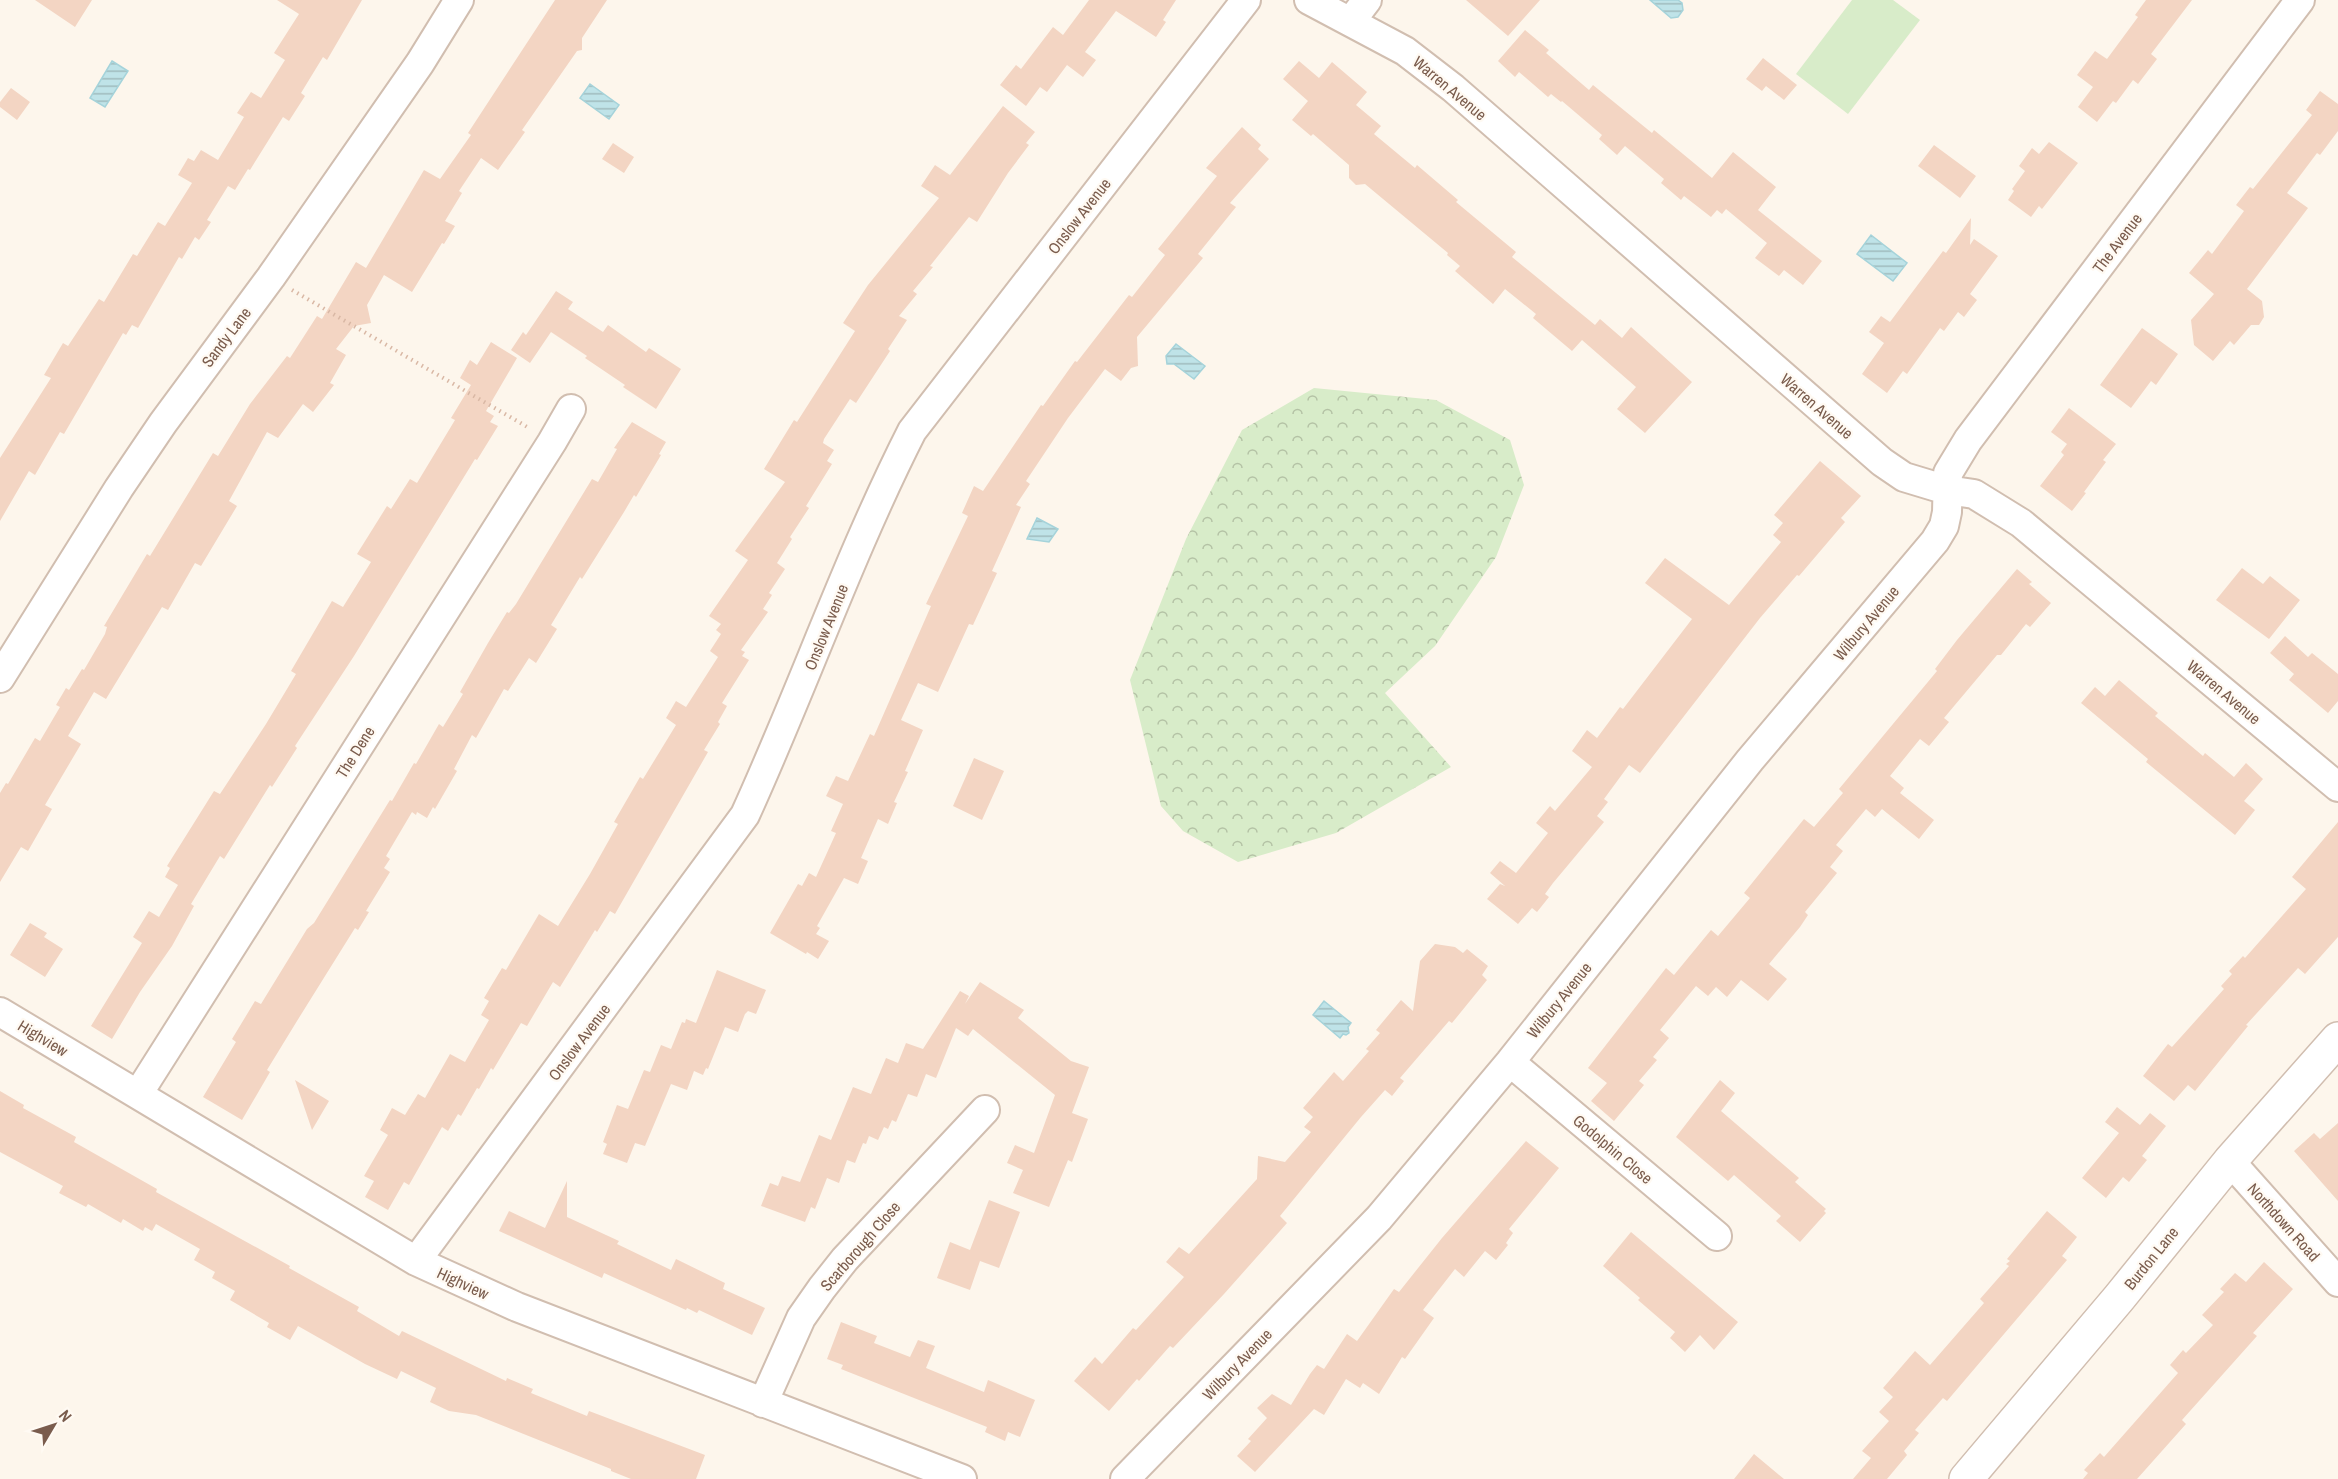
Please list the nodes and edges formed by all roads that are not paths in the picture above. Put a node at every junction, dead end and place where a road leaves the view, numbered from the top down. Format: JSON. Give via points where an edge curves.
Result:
{"nodes":[{"id":1,"x":459,"y":0,"type":"edge"},
{"id":2,"x":1246,"y":0,"type":"edge"},
{"id":3,"x":1309,"y":0,"type":"edge"},
{"id":4,"x":2300,"y":0,"type":"edge"},
{"id":5,"x":1359,"y":10,"type":"edge"},
{"id":6,"x":571,"y":409,"type":"dead end"},
{"id":7,"x":1947,"y":490,"type":"junction"},
{"id":8,"x":0,"y":678,"type":"edge"},
{"id":9,"x":2338,"y":787,"type":"edge"},
{"id":10,"x":0,"y":1012,"type":"edge"},
{"id":11,"x":2338,"y":1039,"type":"edge"},
{"id":12,"x":1510,"y":1062,"type":"junction"},
{"id":13,"x":138,"y":1094,"type":"junction"},
{"id":14,"x":985,"y":1110,"type":"dead end"},
{"id":15,"x":2230,"y":1161,"type":"junction"},
{"id":16,"x":1717,"y":1236,"type":"dead end"},
{"id":17,"x":416,"y":1261,"type":"junction"},
{"id":18,"x":2338,"y":1282,"type":"edge"},
{"id":19,"x":763,"y":1402,"type":"junction"},
{"id":20,"x":962,"y":1479,"type":"edge"},
{"id":21,"x":1125,"y":1479,"type":"edge"},
{"id":22,"x":1966,"y":1479,"type":"edge"}],
"edges":[{"from":1,"to":8,"type":"street","name":"Sandy Lane","via":[[271,278],[163,423]]},
{"from":2,"to":17,"type":"street","name":"Onslow Avenue","via":[[912,430],[885,484],[745,815]]},
{"from":3,"to":5,"type":"street","name":"Warren Avenue"},
{"from":4,"to":7,"type":"street","name":"The Avenue","via":[[1968,440],[1948,473]]},
{"from":5,"to":7,"type":"street","name":"Warren Avenue","via":[[1882,462],[1904,477]]},
{"from":6,"to":13,"type":"street","name":"The Dene"},
{"from":7,"to":9,"type":"street","name":"Warren Avenue","via":[[1974,494],[2021,523]]},
{"from":7,"to":12,"type":"street","name":"Wilbury Avenue","via":[[1946,519],[1935,541],[1750,760]]},
{"from":10,"to":13,"type":"street","name":"Highview"},
{"from":11,"to":15,"type":"street","name":"Burdon Lane"},
{"from":12,"to":16,"type":"street","name":"Godolphin Close"},
{"from":12,"to":21,"type":"street","name":"Wilbury Avenue","via":[[1378,1218]]},
{"from":13,"to":17,"type":"street","name":"Highview"},
{"from":14,"to":19,"type":"street","name":"Scarborough Close","via":[[822,1288],[797,1326]]},
{"from":15,"to":18,"type":"street","name":"Northdown Road"},
{"from":15,"to":22,"type":"street","name":"Burdon Lane"},
{"from":17,"to":19,"type":"street","name":"Highview","via":[[517,1307]]},
{"from":19,"to":20,"type":"street","name":"Highview"}]}
